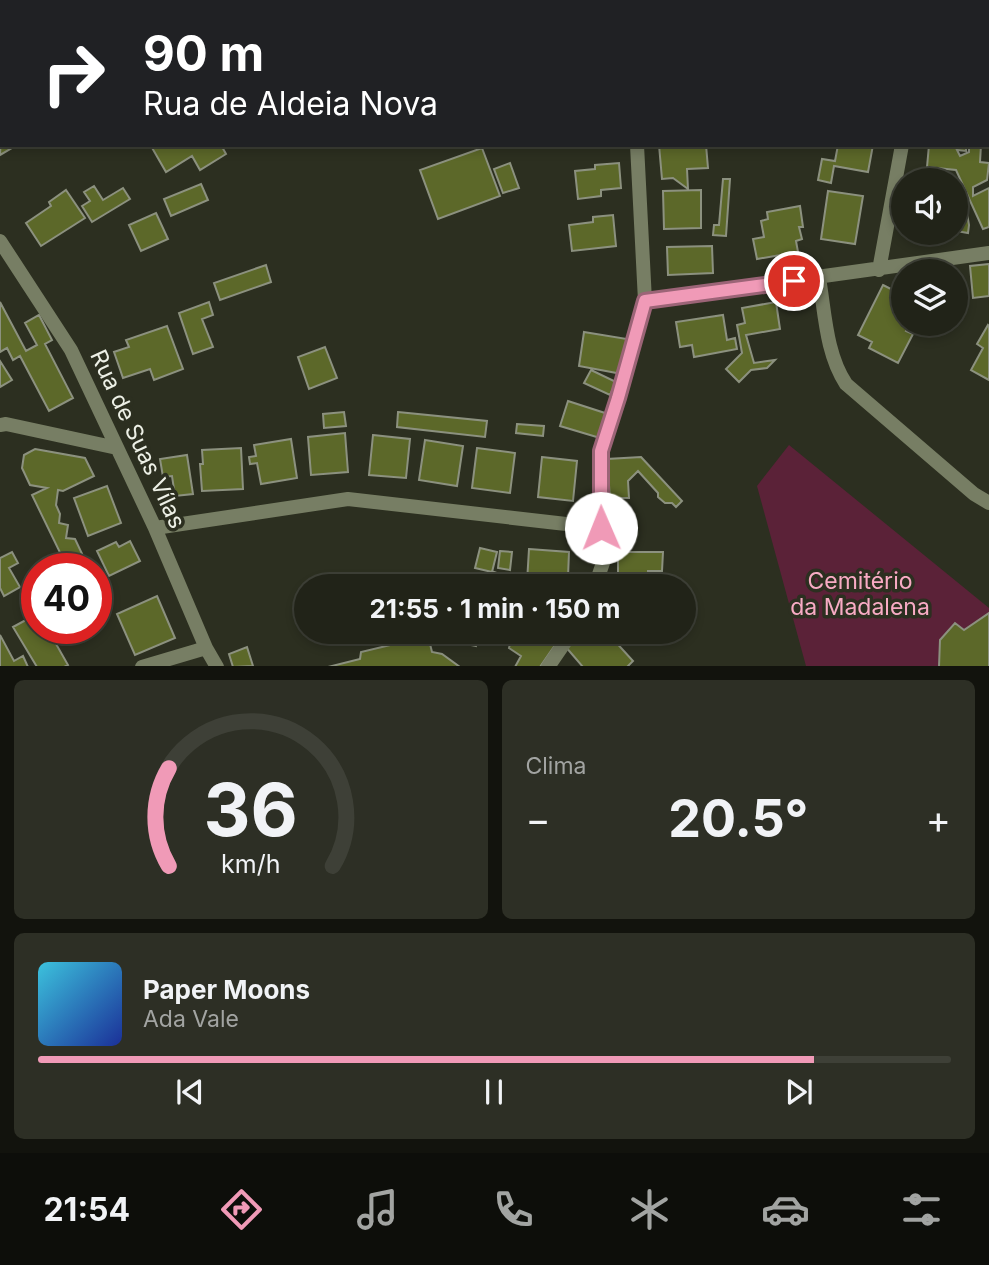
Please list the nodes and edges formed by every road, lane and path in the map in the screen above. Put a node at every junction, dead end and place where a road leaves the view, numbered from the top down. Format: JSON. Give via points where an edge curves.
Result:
{"nodes":[{"id":1,"x":637,"y":147,"type":"edge"},
{"id":2,"x":902,"y":147,"type":"edge"},
{"id":3,"x":0,"y":241,"type":"edge"},
{"id":4,"x":989,"y":253,"type":"edge"},
{"id":5,"x":878,"y":270,"type":"junction"},
{"id":6,"x":819,"y":278,"type":"junction"},
{"id":7,"x":645,"y":301,"type":"junction"},
{"id":8,"x":0,"y":425,"type":"edge"},
{"id":9,"x":117,"y":448,"type":"junction"},
{"id":10,"x":989,"y":503,"type":"edge"},
{"id":11,"x":155,"y":528,"type":"junction"},
{"id":12,"x":601,"y":528,"type":"junction"},
{"id":13,"x":599,"y":574,"type":"edge"},
{"id":14,"x":564,"y":644,"type":"edge"},
{"id":15,"x":206,"y":648,"type":"junction"},
{"id":16,"x":145,"y":666,"type":"edge"},
{"id":17,"x":216,"y":666,"type":"edge"},
{"id":18,"x":549,"y":666,"type":"edge"}],
"edges":[{"from":1,"to":7,"type":"street"},
{"from":2,"to":5,"type":"street"},
{"from":3,"to":9,"type":"street","name":"Rua de Suas Vílas","via":[[71,350]]},
{"from":4,"to":5,"type":"street"},
{"from":5,"to":6,"type":"street"},
{"from":6,"to":7,"type":"street"},
{"from":6,"to":10,"type":"street","via":[[831,351],[846,384]]},
{"from":7,"to":12,"type":"street","via":[[601,451]]},
{"from":8,"to":9,"type":"street"},
{"from":9,"to":11,"type":"street","name":"Rua de Suas Vílas"},
{"from":11,"to":12,"type":"street","via":[[348,499]]},
{"from":11,"to":15,"type":"street","name":"Rua de Suas Vílas"},
{"from":12,"to":13,"type":"street","via":[[605,556]]},
{"from":14,"to":18,"type":"street"},
{"from":15,"to":16,"type":"street"},
{"from":15,"to":17,"type":"street","name":"Rua de Suas Vílas"}]}
